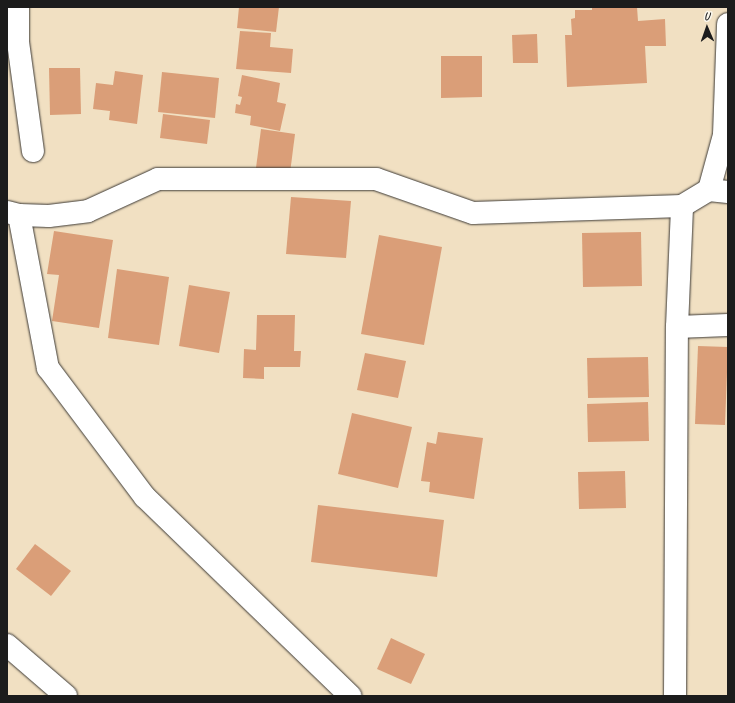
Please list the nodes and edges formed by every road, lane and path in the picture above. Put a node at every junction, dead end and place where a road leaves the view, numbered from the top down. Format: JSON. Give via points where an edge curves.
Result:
{"nodes":[{"id":1,"x":18,"y":7,"type":"edge"},
{"id":2,"x":728,"y":24,"type":"edge"},
{"id":3,"x":33,"y":151,"type":"dead end"},
{"id":4,"x":719,"y":191,"type":"edge"},
{"id":5,"x":682,"y":206,"type":"junction"},
{"id":6,"x":13,"y":214,"type":"edge"},
{"id":7,"x":728,"y":326,"type":"edge"},
{"id":8,"x":677,"y":327,"type":"junction"},
{"id":9,"x":7,"y":645,"type":"edge"},
{"id":10,"x":66,"y":696,"type":"edge"},
{"id":11,"x":350,"y":696,"type":"edge"},
{"id":12,"x":675,"y":696,"type":"edge"}],
"edges":[{"from":1,"to":3,"type":"street","via":[[18,42]]},
{"from":2,"to":4,"type":"street"},
{"from":4,"to":5,"type":"street"},
{"from":5,"to":6,"type":"street","via":[[473,213],[376,180],[158,179],[88,211],[49,216]]},
{"from":5,"to":8,"type":"street"},
{"from":6,"to":11,"type":"street","via":[[48,368],[145,497]]},
{"from":7,"to":8,"type":"street"},
{"from":8,"to":12,"type":"street"},
{"from":9,"to":10,"type":"street"}]}
